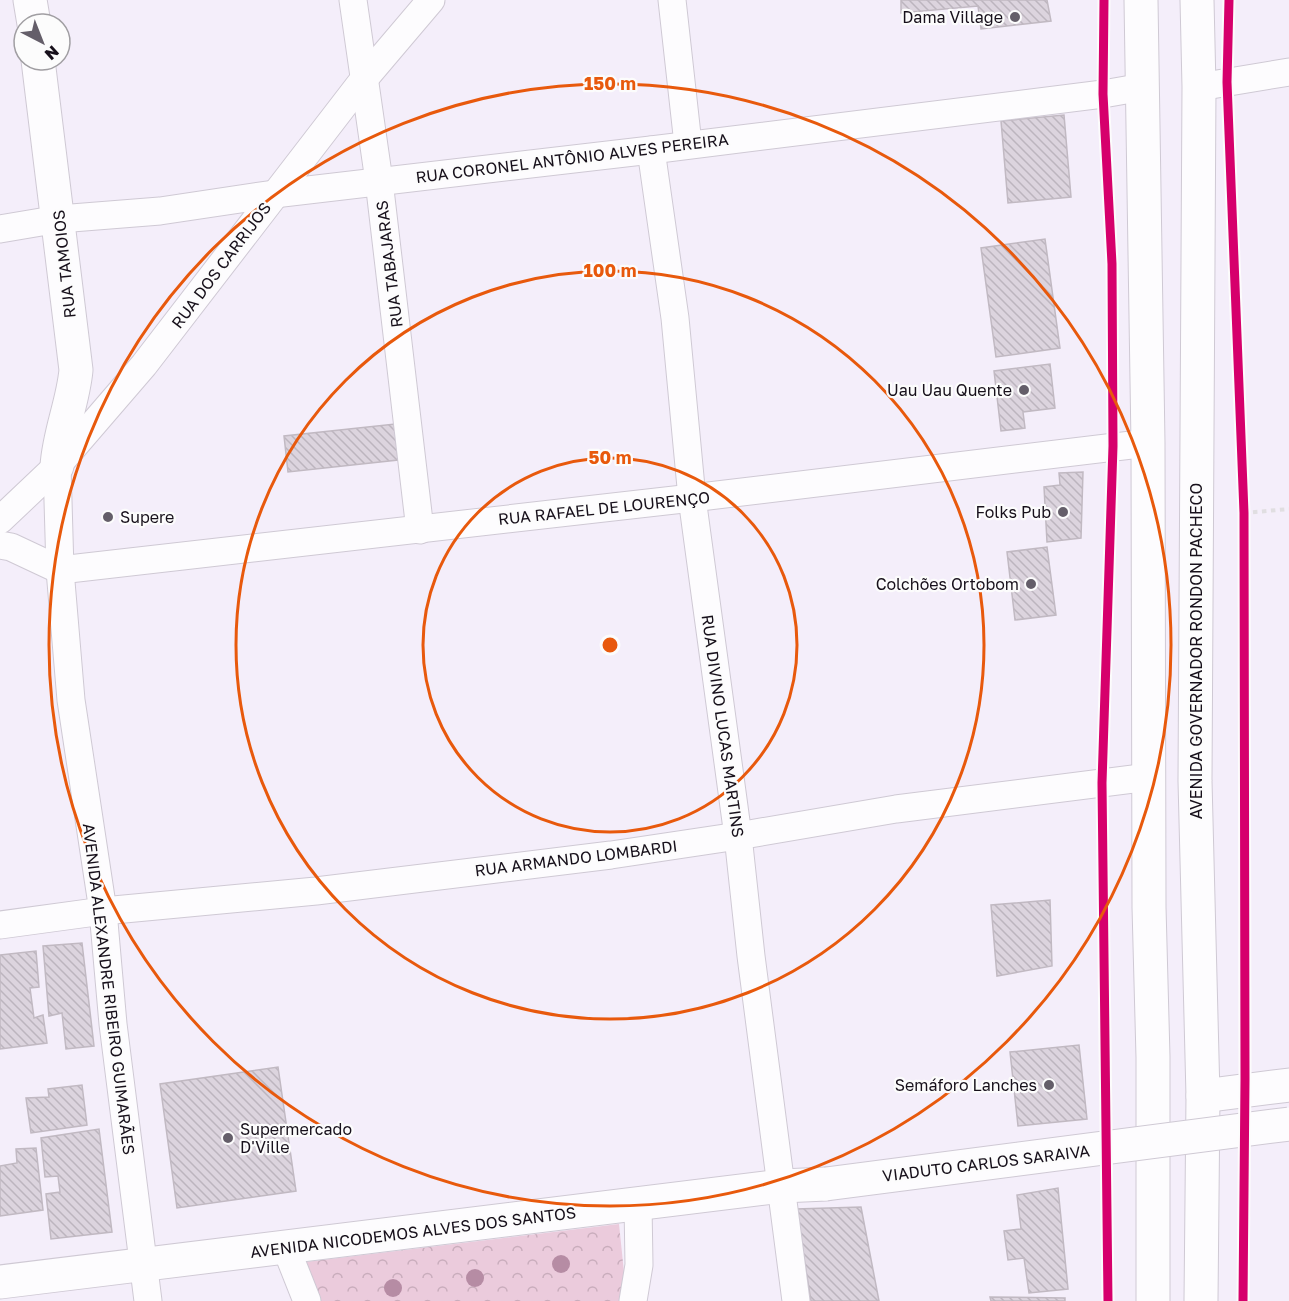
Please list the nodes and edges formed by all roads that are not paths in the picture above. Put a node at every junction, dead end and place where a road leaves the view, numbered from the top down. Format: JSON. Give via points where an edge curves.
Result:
{"nodes":[{"id":1,"x":353,"y":0,"type":"edge"},
{"id":2,"x":431,"y":0,"type":"edge"},
{"id":3,"x":672,"y":0,"type":"edge"},
{"id":4,"x":1141,"y":0,"type":"edge"},
{"id":5,"x":1197,"y":0,"type":"edge"},
{"id":6,"x":40,"y":72,"type":"edge"},
{"id":7,"x":1289,"y":72,"type":"edge"},
{"id":8,"x":364,"y":79,"type":"junction"},
{"id":9,"x":1143,"y":87,"type":"junction"},
{"id":10,"x":1198,"y":87,"type":"junction"},
{"id":11,"x":688,"y":144,"type":"junction"},
{"id":12,"x":651,"y":150,"type":"junction"},
{"id":13,"x":379,"y":181,"type":"junction"},
{"id":14,"x":274,"y":194,"type":"junction"},
{"id":15,"x":59,"y":219,"type":"junction"},
{"id":16,"x":0,"y":229,"type":"edge"},
{"id":17,"x":1148,"y":442,"type":"junction"},
{"id":18,"x":57,"y":466,"type":"junction"},
{"id":19,"x":692,"y":498,"type":"junction"},
{"id":20,"x":0,"y":520,"type":"edge"},
{"id":21,"x":420,"y":530,"type":"junction"},
{"id":22,"x":0,"y":545,"type":"edge"},
{"id":23,"x":60,"y":570,"type":"junction"},
{"id":24,"x":1149,"y":777,"type":"junction"},
{"id":25,"x":738,"y":836,"type":"junction"},
{"id":26,"x":103,"y":911,"type":"junction"},
{"id":27,"x":0,"y":925,"type":"edge"},
{"id":28,"x":1289,"y":1084,"type":"edge"},
{"id":29,"x":1203,"y":1096,"type":"junction"},
{"id":30,"x":1289,"y":1125,"type":"edge"},
{"id":31,"x":826,"y":1184,"type":"joint"},
{"id":32,"x":782,"y":1186,"type":"junction"},
{"id":33,"x":638,"y":1204,"type":"junction"},
{"id":34,"x":286,"y":1248,"type":"junction"},
{"id":35,"x":143,"y":1264,"type":"junction"},
{"id":36,"x":0,"y":1282,"type":"edge"},
{"id":37,"x":148,"y":1301,"type":"edge"},
{"id":38,"x":307,"y":1301,"type":"edge"},
{"id":39,"x":633,"y":1301,"type":"edge"},
{"id":40,"x":796,"y":1301,"type":"edge"},
{"id":41,"x":1153,"y":1301,"type":"edge"},
{"id":42,"x":1201,"y":1301,"type":"edge"}],
"edges":[{"from":1,"to":8,"type":"street","name":"RUA TABAJARAS"},
{"from":2,"to":8,"type":"street","name":"RUA DOS CARRIJOS"},
{"from":3,"to":11,"type":"street"},
{"from":4,"to":9,"type":"main road"},
{"from":5,"to":10,"type":"main road","name":"AVENIDA GOVERNADOR RONDON PACHECO"},
{"from":6,"to":15,"type":"main road","name":"RUA TAMOIOS"},
{"from":7,"to":10,"type":"street"},
{"from":8,"to":13,"type":"street","name":"RUA TABAJARAS"},
{"from":8,"to":14,"type":"street","name":"RUA DOS CARRIJOS"},
{"from":9,"to":11,"type":"street","name":"RUA CORONEL ANTÔNIO ALVES PEREIRA"},
{"from":9,"to":17,"type":"main road"},
{"from":10,"to":29,"type":"main road","name":"AVENIDA GOVERNADOR RONDON PACHECO","via":[[1195,781]]},
{"from":11,"to":12,"type":"street","name":"RUA CORONEL ANTÔNIO ALVES PEREIRA"},
{"from":12,"to":13,"type":"street","name":"RUA CORONEL ANTÔNIO ALVES PEREIRA"},
{"from":12,"to":19,"type":"street","name":"RUA DIVINO LUCAS MARTINS","via":[[675,318]]},
{"from":13,"to":14,"type":"street","name":"RUA CORONEL ANTÔNIO ALVES PEREIRA"},
{"from":13,"to":21,"type":"street","name":"RUA TABAJARAS"},
{"from":14,"to":15,"type":"street","name":"RUA CORONEL ANTÔNIO ALVES PEREIRA","via":[[160,211]]},
{"from":14,"to":18,"type":"street","name":"RUA DOS CARRIJOS","via":[[144,365]]},
{"from":15,"to":16,"type":"street","name":"RUA CORONEL ANTÔNIO ALVES PEREIRA"},
{"from":15,"to":18,"type":"main road","name":"RUA TAMOIOS","via":[[76,370],[70,410],[58,444]]},
{"from":17,"to":19,"type":"street","name":"RUA RAFAEL DE LOURENÇO"},
{"from":17,"to":24,"type":"main road"},
{"from":18,"to":20,"type":"street","name":"RUA DOS CARRIJOS"},
{"from":18,"to":23,"type":"street","name":"AVENIDA ALEXANDRE RIBEIRO GUIMARÃES"},
{"from":19,"to":21,"type":"street","name":"RUA RAFAEL DE LOURENÇO"},
{"from":19,"to":25,"type":"street","name":"RUA DIVINO LUCAS MARTINS"},
{"from":21,"to":23,"type":"street","name":"RUA RAFAEL DE LOURENÇO"},
{"from":22,"to":23,"type":"street"},
{"from":23,"to":26,"type":"street","name":"AVENIDA ALEXANDRE RIBEIRO GUIMARÃES","via":[[71,700]]},
{"from":24,"to":25,"type":"street","name":"RUA ARMANDO LOMBARDI","via":[[896,809]]},
{"from":24,"to":41,"type":"main road"},
{"from":25,"to":26,"type":"street","name":"RUA ARMANDO LOMBARDI","via":[[327,889]]},
{"from":25,"to":32,"type":"street","name":"RUA DIVINO LUCAS MARTINS"},
{"from":26,"to":27,"type":"street","name":"RUA ARMANDO LOMBARDI"},
{"from":26,"to":35,"type":"street","name":"AVENIDA ALEXANDRE RIBEIRO GUIMARÃES"},
{"from":28,"to":29,"type":"main road"},
{"from":29,"to":42,"type":"main road","name":"AVENIDA GOVERNADOR RONDON PACHECO"},
{"from":30,"to":31,"type":"main road","name":"VIADUTO CARLOS SARAIVA","bridge":true},
{"from":31,"to":32,"type":"main road","name":"AVENIDA NICODEMOS ALVES DOS SANTOS"},
{"from":32,"to":33,"type":"main road","name":"AVENIDA NICODEMOS ALVES DOS SANTOS"},
{"from":32,"to":40,"type":"street","name":"RUA DIVINO LUCAS MARTINS"},
{"from":33,"to":34,"type":"main road","name":"AVENIDA NICODEMOS ALVES DOS SANTOS"},
{"from":33,"to":39,"type":"street","via":[[639,1265]]},
{"from":34,"to":35,"type":"main road","name":"AVENIDA NICODEMOS ALVES DOS SANTOS"},
{"from":34,"to":38,"type":"street"},
{"from":35,"to":36,"type":"main road","name":"AVENIDA NICODEMOS ALVES DOS SANTOS"},
{"from":35,"to":37,"type":"street","name":"AVENIDA ALEXANDRE RIBEIRO GUIMARÃES"}]}
